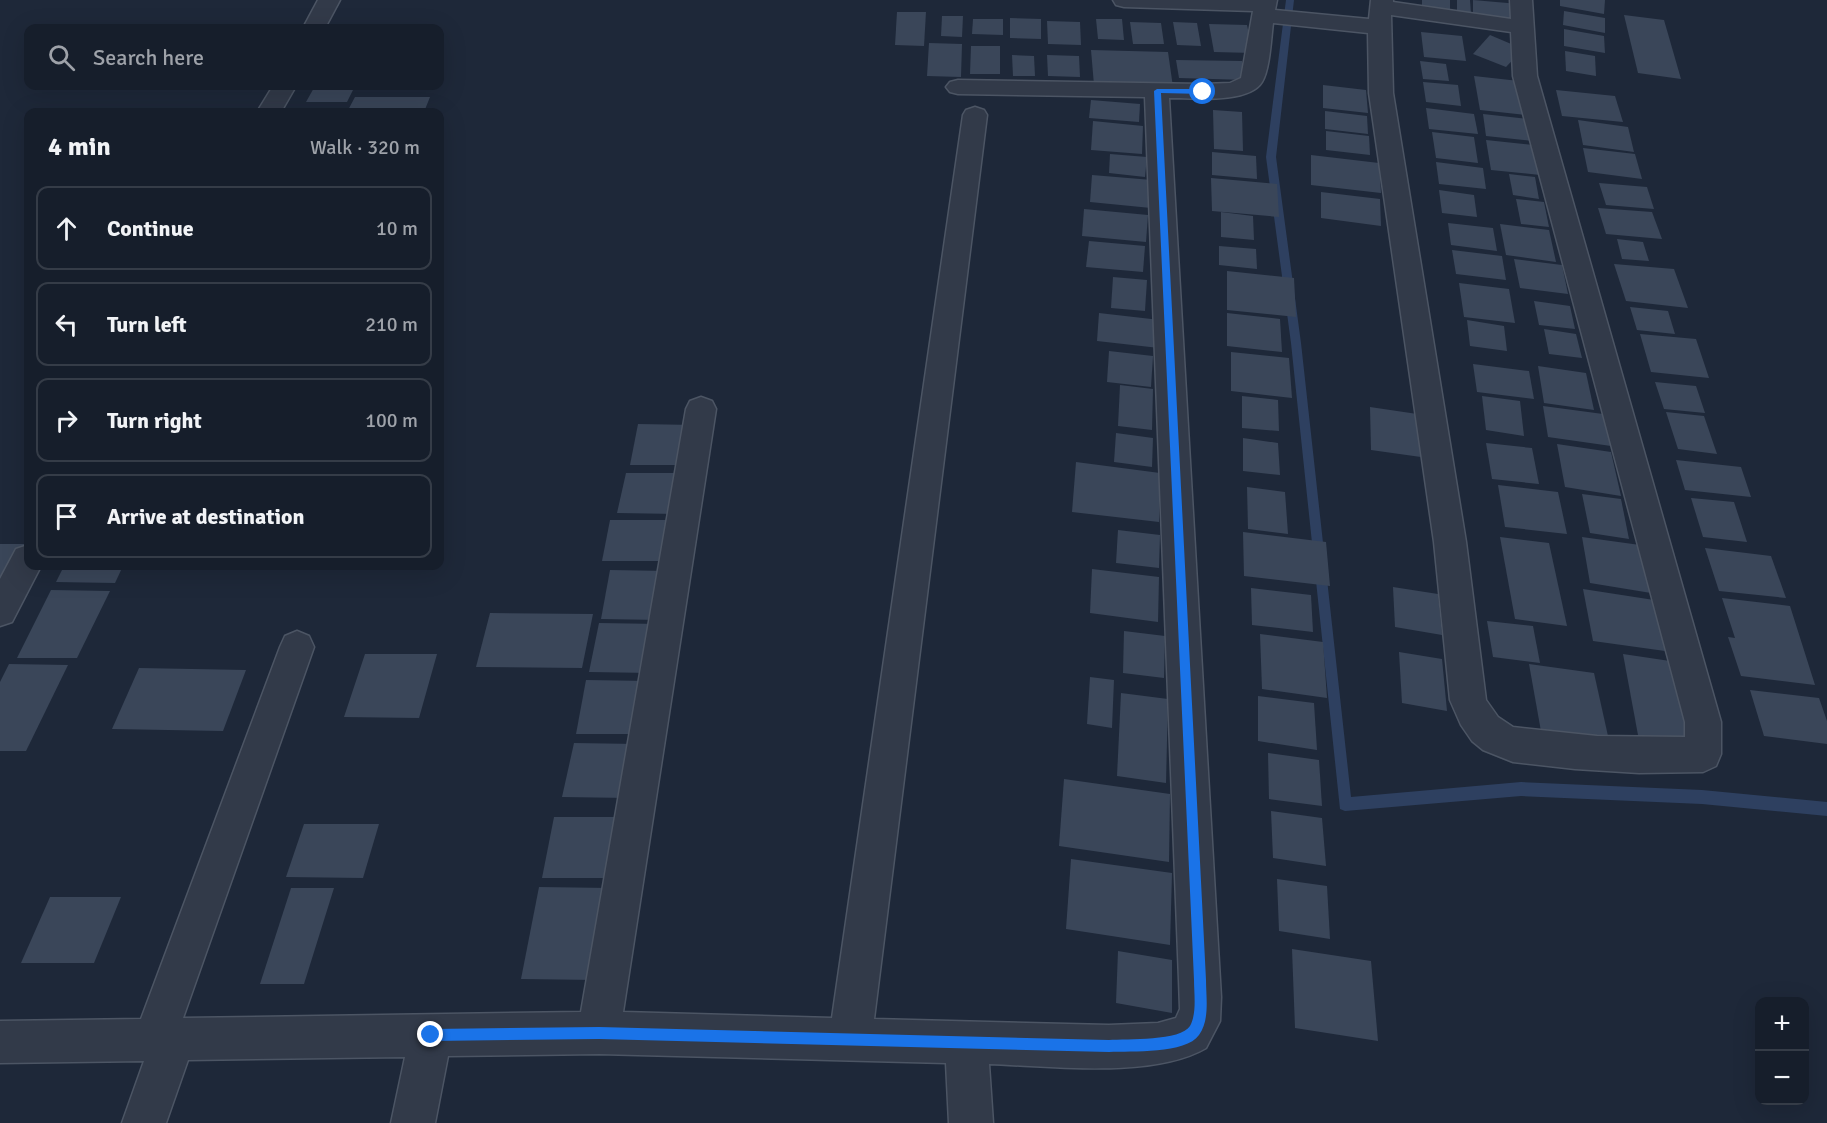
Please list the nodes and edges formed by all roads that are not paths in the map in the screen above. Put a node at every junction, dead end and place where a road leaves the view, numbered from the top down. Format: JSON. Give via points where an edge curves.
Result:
{"nodes":[{"id":1,"x":329,"y":0,"type":"edge"},
{"id":2,"x":1124,"y":0,"type":"edge"},
{"id":3,"x":1264,"y":7,"type":"edge"},
{"id":4,"x":1381,"y":11,"type":"edge"},
{"id":5,"x":1522,"y":14,"type":"edge"},
{"id":6,"x":316,"y":24,"type":"edge"},
{"id":7,"x":958,"y":87,"type":"dead end"},
{"id":8,"x":282,"y":90,"type":"edge"},
{"id":9,"x":1157,"y":91,"type":"junction"},
{"id":10,"x":271,"y":108,"type":"edge"},
{"id":11,"x":975,"y":115,"type":"dead end"},
{"id":12,"x":701,"y":409,"type":"dead end"},
{"id":13,"x":24,"y":566,"type":"edge"},
{"id":14,"x":0,"y":611,"type":"edge"},
{"id":15,"x":297,"y":647,"type":"dead end"},
{"id":16,"x":599,"y":1033,"type":"junction"},
{"id":17,"x":431,"y":1035,"type":"junction"},
{"id":18,"x":850,"y":1040,"type":"junction"},
{"id":19,"x":163,"y":1041,"type":"junction"},
{"id":20,"x":0,"y":1042,"type":"edge"},
{"id":21,"x":966,"y":1043,"type":"junction"},
{"id":22,"x":144,"y":1123,"type":"edge"},
{"id":23,"x":413,"y":1123,"type":"edge"},
{"id":24,"x":971,"y":1123,"type":"edge"}],
"edges":[{"from":1,"to":6,"type":"street"},
{"from":2,"to":3,"type":"street"},
{"from":3,"to":4,"type":"street"},
{"from":3,"to":9,"type":"street","via":[[1252,80],[1247,85],[1233,90]]},
{"from":4,"to":5,"type":"street"},
{"from":4,"to":5,"type":"street","via":[[1381,93],[1473,714],[1485,730],[1504,742],[1552,750],[1633,755],[1703,754],[1703,722],[1525,76]]},
{"from":7,"to":9,"type":"street"},
{"from":8,"to":10,"type":"street"},
{"from":9,"to":21,"type":"street","via":[[1200,968],[1198,1024],[1183,1039],[1166,1043]]},
{"from":11,"to":18,"type":"street"},
{"from":12,"to":16,"type":"street"},
{"from":13,"to":14,"type":"street"},
{"from":15,"to":19,"type":"street"},
{"from":16,"to":17,"type":"street"},
{"from":16,"to":18,"type":"street"},
{"from":17,"to":19,"type":"street"},
{"from":17,"to":23,"type":"street"},
{"from":18,"to":21,"type":"street"},
{"from":19,"to":20,"type":"street"},
{"from":19,"to":22,"type":"street"},
{"from":21,"to":24,"type":"street"}]}
